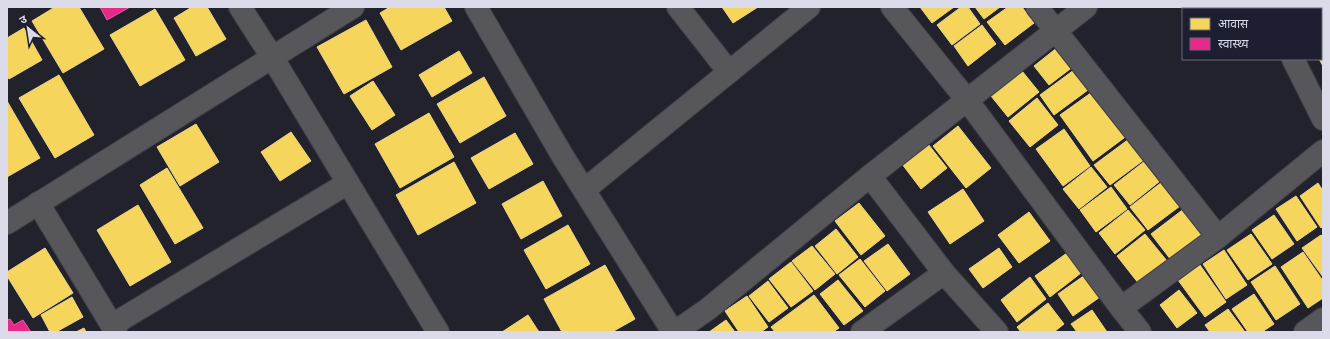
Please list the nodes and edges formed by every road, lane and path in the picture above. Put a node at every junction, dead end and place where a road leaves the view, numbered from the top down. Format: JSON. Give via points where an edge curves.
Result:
{"nodes":[{"id":1,"x":240,"y":7,"type":"edge"},
{"id":2,"x":353,"y":7,"type":"edge"},
{"id":3,"x":476,"y":7,"type":"edge"},
{"id":4,"x":678,"y":7,"type":"edge"},
{"id":5,"x":809,"y":7,"type":"edge"},
{"id":6,"x":892,"y":7,"type":"edge"},
{"id":7,"x":1037,"y":7,"type":"edge"},
{"id":8,"x":1086,"y":7,"type":"edge"},
{"id":9,"x":1055,"y":31,"type":"junction"},
{"id":10,"x":272,"y":57,"type":"junction"},
{"id":11,"x":1294,"y":60,"type":"edge"},
{"id":12,"x":729,"y":72,"type":"junction"},
{"id":13,"x":968,"y":100,"type":"junction"},
{"id":14,"x":1323,"y":119,"type":"edge"},
{"id":15,"x":1323,"y":151,"type":"edge"},
{"id":16,"x":870,"y":176,"type":"junction"},
{"id":17,"x":348,"y":183,"type":"junction"},
{"id":18,"x":584,"y":190,"type":"junction"},
{"id":19,"x":38,"y":203,"type":"junction"},
{"id":20,"x":7,"y":222,"type":"edge"},
{"id":21,"x":1218,"y":237,"type":"junction"},
{"id":22,"x":944,"y":273,"type":"junction"},
{"id":23,"x":1121,"y":308,"type":"junction"},
{"id":24,"x":1323,"y":319,"type":"edge"},
{"id":25,"x":114,"y":329,"type":"edge"},
{"id":26,"x":438,"y":332,"type":"edge"},
{"id":27,"x":674,"y":332,"type":"edge"},
{"id":28,"x":862,"y":332,"type":"edge"},
{"id":29,"x":997,"y":332,"type":"edge"},
{"id":30,"x":1140,"y":332,"type":"edge"},
{"id":31,"x":1306,"y":332,"type":"edge"}],
"edges":[{"from":1,"to":10,"type":"street"},
{"from":2,"to":10,"type":"street"},
{"from":3,"to":18,"type":"street"},
{"from":4,"to":12,"type":"street"},
{"from":5,"to":12,"type":"street"},
{"from":6,"to":13,"type":"street"},
{"from":7,"to":9,"type":"street"},
{"from":8,"to":9,"type":"street"},
{"from":9,"to":13,"type":"street"},
{"from":9,"to":21,"type":"street"},
{"from":10,"to":17,"type":"street"},
{"from":10,"to":19,"type":"street"},
{"from":11,"to":14,"type":"street"},
{"from":12,"to":18,"type":"street"},
{"from":13,"to":16,"type":"street"},
{"from":13,"to":23,"type":"street"},
{"from":15,"to":21,"type":"street"},
{"from":16,"to":22,"type":"street"},
{"from":16,"to":27,"type":"street","via":[[708,309]]},
{"from":17,"to":25,"type":"street"},
{"from":17,"to":26,"type":"street"},
{"from":18,"to":27,"type":"street"},
{"from":19,"to":20,"type":"street"},
{"from":19,"to":25,"type":"street"},
{"from":21,"to":23,"type":"street"},
{"from":22,"to":28,"type":"street"},
{"from":22,"to":29,"type":"street"},
{"from":23,"to":30,"type":"street"},
{"from":24,"to":31,"type":"street"}]}
